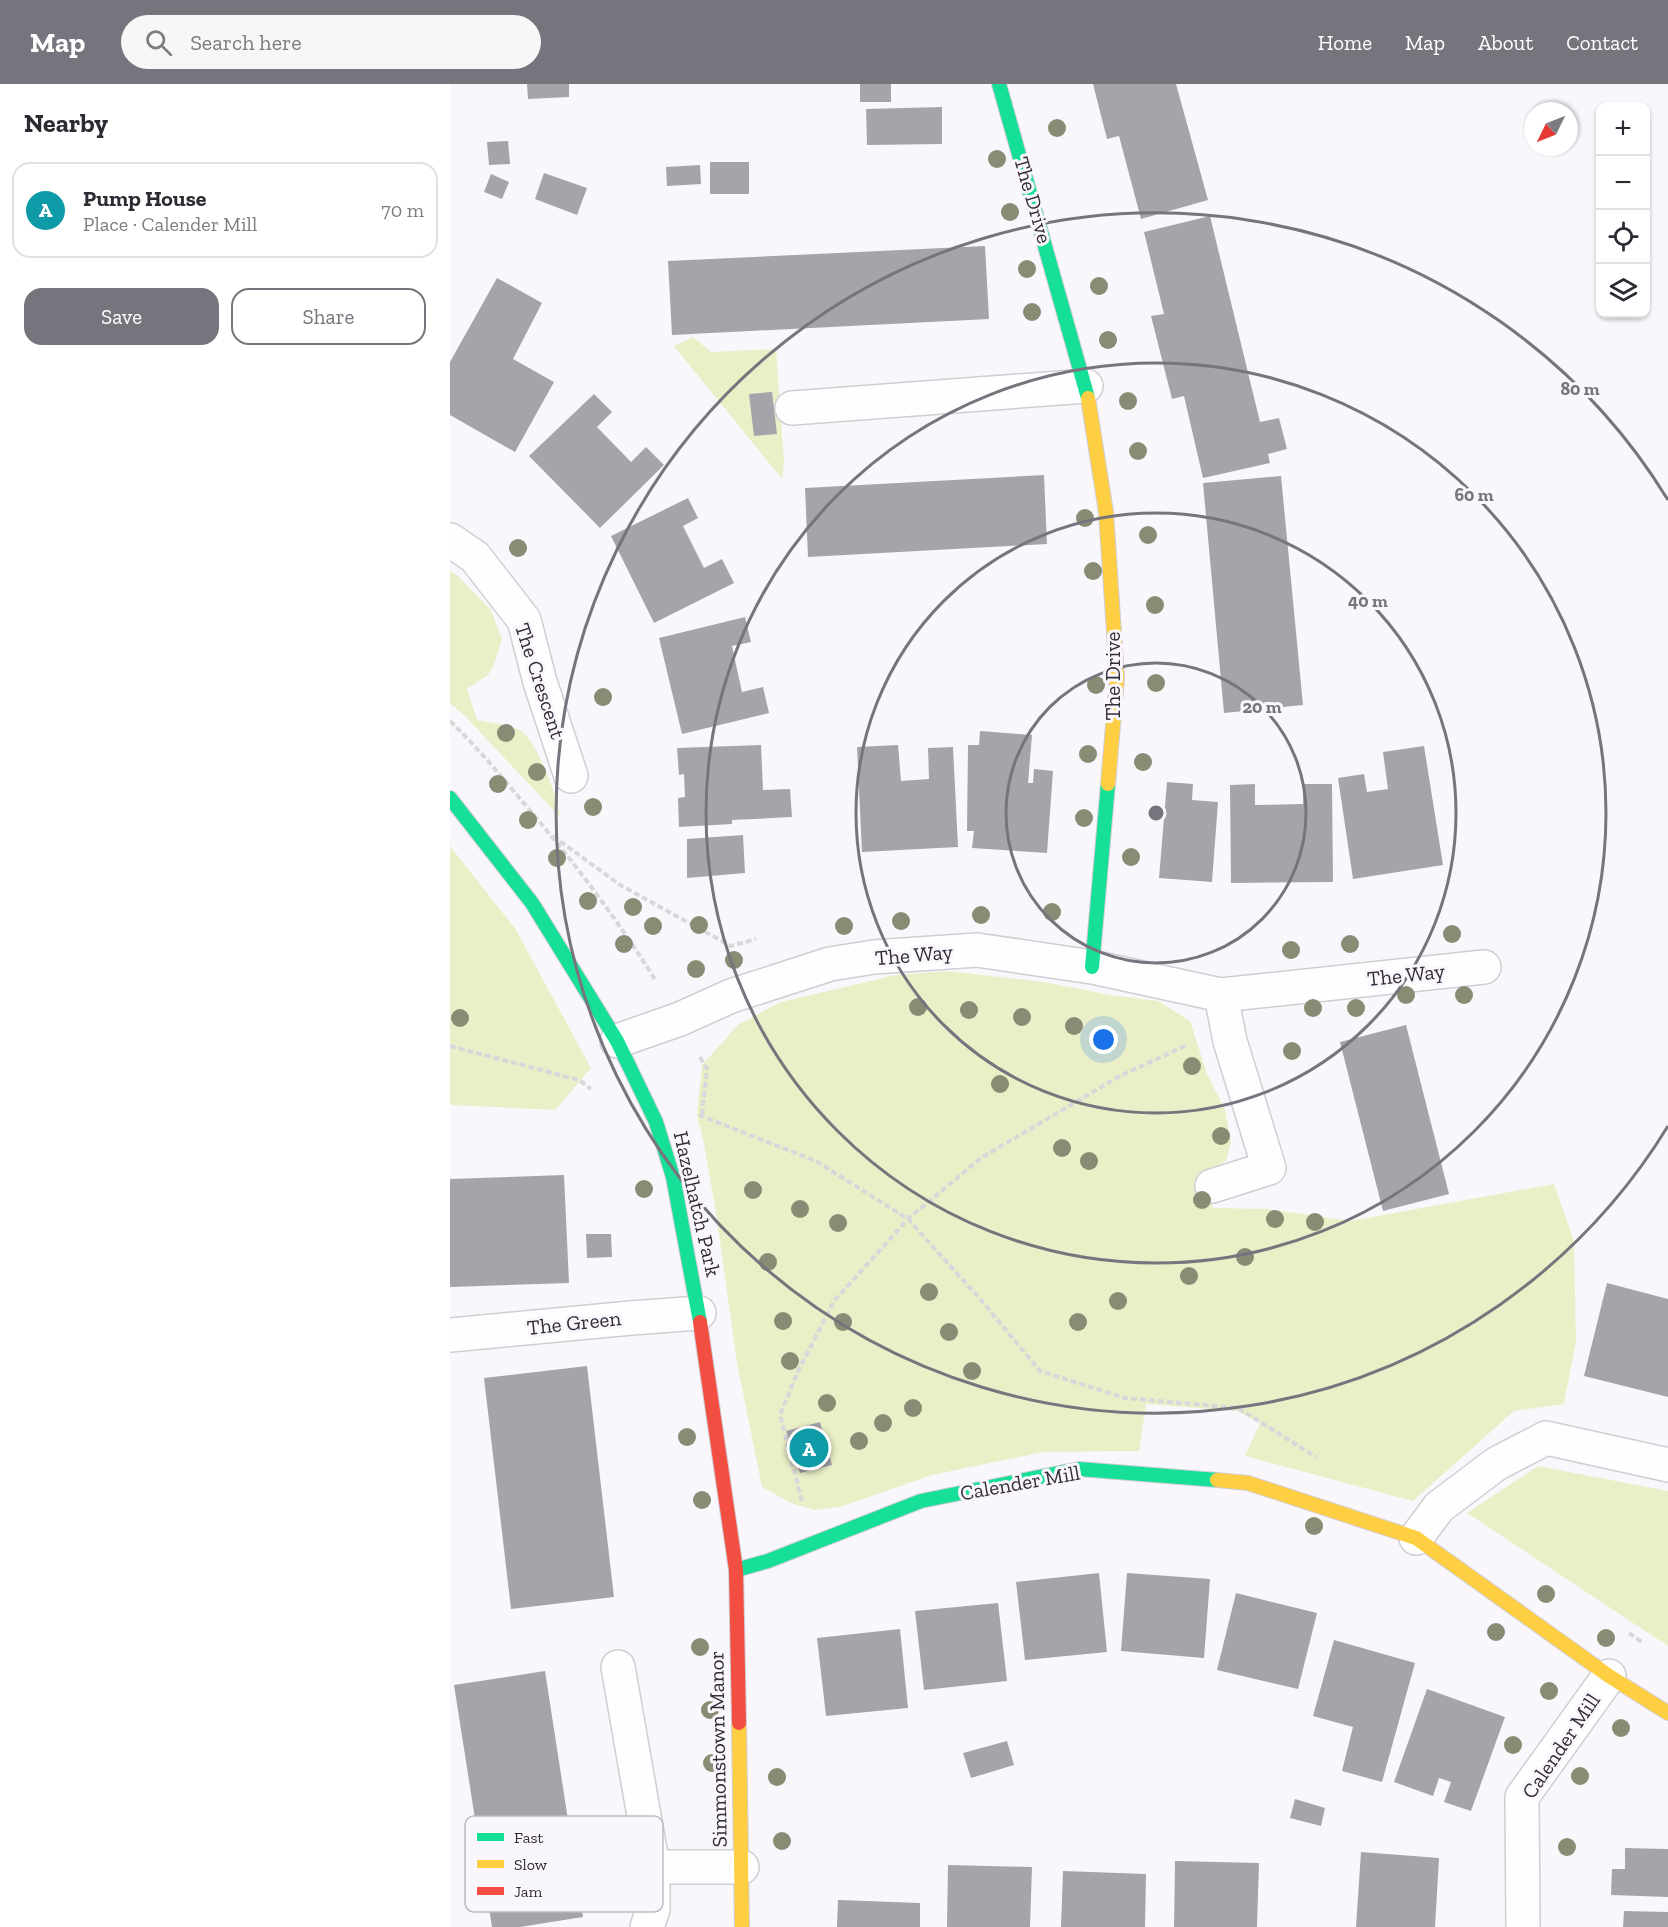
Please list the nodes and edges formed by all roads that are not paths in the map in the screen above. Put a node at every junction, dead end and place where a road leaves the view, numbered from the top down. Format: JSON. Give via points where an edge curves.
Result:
{"nodes":[{"id":1,"x":999,"y":84,"type":"edge"},
{"id":2,"x":1086,"y":386,"type":"junction"},
{"id":3,"x":792,"y":408,"type":"dead end"},
{"id":4,"x":450,"y":540,"type":"edge"},
{"id":5,"x":571,"y":776,"type":"dead end"},
{"id":6,"x":450,"y":798,"type":"edge"},
{"id":7,"x":1092,"y":967,"type":"junction"},
{"id":8,"x":1484,"y":967,"type":"dead end"},
{"id":9,"x":1221,"y":995,"type":"junction"},
{"id":10,"x":616,"y":1041,"type":"junction"},
{"id":11,"x":1212,"y":1186,"type":"dead end"},
{"id":12,"x":699,"y":1313,"type":"junction"},
{"id":13,"x":450,"y":1335,"type":"edge"},
{"id":14,"x":1668,"y":1465,"type":"edge"},
{"id":15,"x":1416,"y":1538,"type":"junction"},
{"id":16,"x":736,"y":1570,"type":"junction"},
{"id":17,"x":618,"y":1667,"type":"dead end"},
{"id":18,"x":1609,"y":1676,"type":"junction"},
{"id":19,"x":1668,"y":1713,"type":"edge"},
{"id":20,"x":644,"y":1816,"type":"edge"},
{"id":21,"x":663,"y":1867,"type":"edge"},
{"id":22,"x":742,"y":1867,"type":"junction"},
{"id":23,"x":652,"y":1912,"type":"edge"},
{"id":24,"x":647,"y":1927,"type":"edge"},
{"id":25,"x":742,"y":1927,"type":"edge"},
{"id":26,"x":1523,"y":1927,"type":"edge"}],
"edges":[{"from":1,"to":2,"type":"street","name":"The Drive"},
{"from":2,"to":3,"type":"street"},
{"from":2,"to":7,"type":"street","name":"The Drive","via":[[1106,512],[1117,678]]},
{"from":4,"to":5,"type":"street","name":"The Crescent","via":[[475,556],[524,620]]},
{"from":6,"to":10,"type":"street","name":"Hazelhatch Park","via":[[532,903]]},
{"from":7,"to":9,"type":"street","name":"The Way"},
{"from":7,"to":10,"type":"street","name":"The Way","via":[[977,950],[874,957],[830,964],[731,996]]},
{"from":8,"to":9,"type":"street","name":"The Way"},
{"from":9,"to":11,"type":"street","via":[[1230,1041],[1269,1168]]},
{"from":10,"to":12,"type":"street","name":"Hazelhatch Park","via":[[656,1122],[673,1177]]},
{"from":12,"to":13,"type":"street","name":"The Green"},
{"from":12,"to":16,"type":"street","name":"Hazelhatch Park"},
{"from":14,"to":15,"type":"street","via":[[1546,1438],[1496,1464],[1439,1507]]},
{"from":15,"to":16,"type":"street","name":"Calender Mill","via":[[1248,1484],[1079,1469],[921,1501]]},
{"from":15,"to":18,"type":"street","name":"Calender Mill"},
{"from":16,"to":22,"type":"street","name":"Simmonstown Manor"},
{"from":17,"to":20,"type":"street"},
{"from":18,"to":19,"type":"street","name":"Calender Mill"},
{"from":18,"to":26,"type":"street","name":"Calender Mill","via":[[1522,1797]]},
{"from":21,"to":22,"type":"street"},
{"from":22,"to":25,"type":"street","name":"Simmonstown Manor"},
{"from":23,"to":24,"type":"street"}]}
